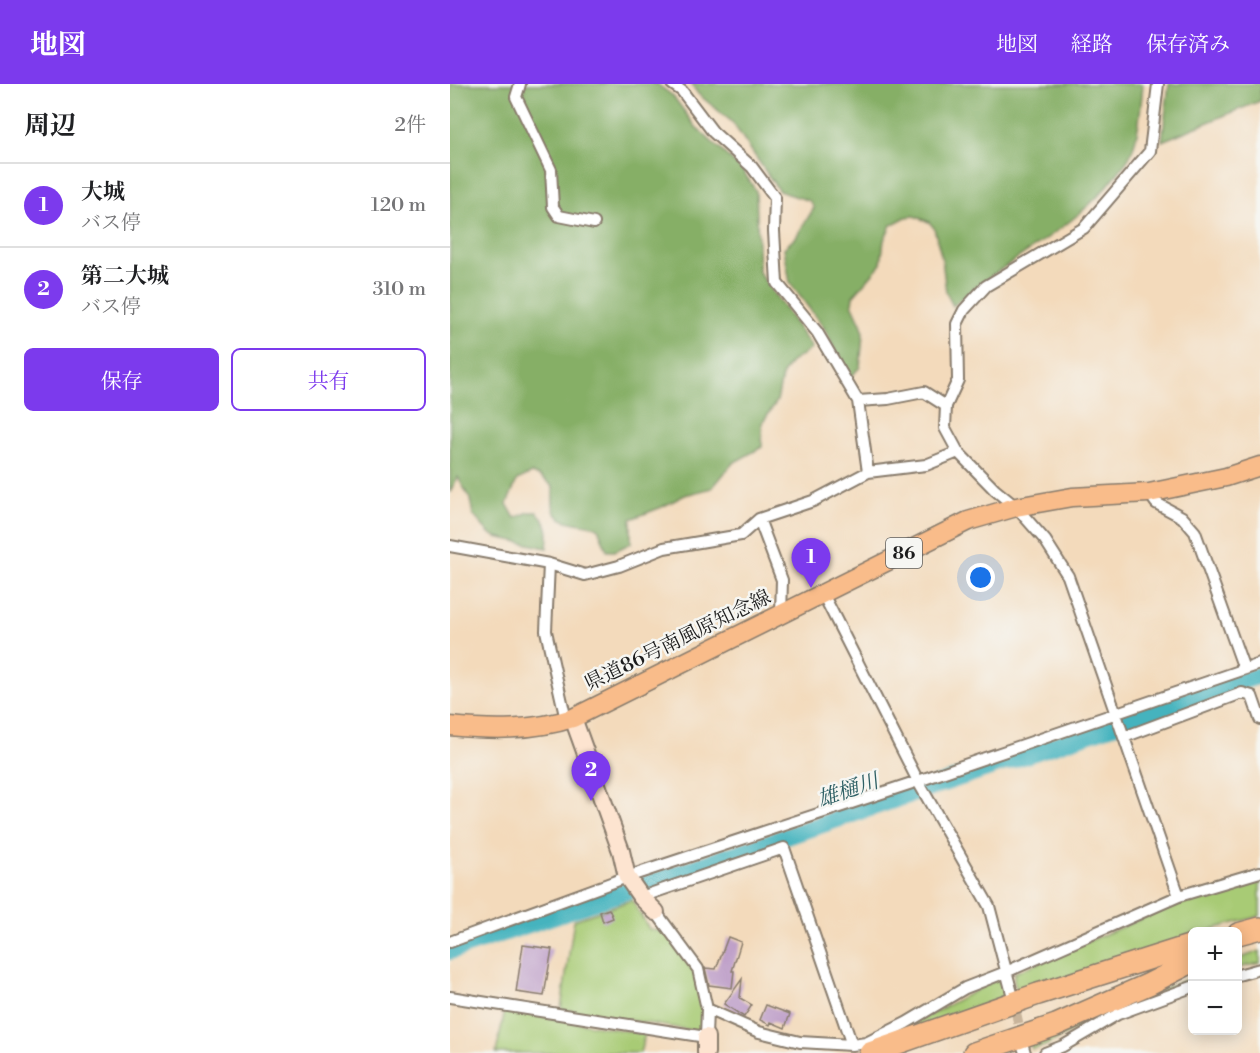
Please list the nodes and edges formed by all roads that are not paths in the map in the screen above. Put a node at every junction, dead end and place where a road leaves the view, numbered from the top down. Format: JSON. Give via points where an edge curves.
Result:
{"nodes":[{"id":1,"x":520,"y":84,"type":"edge"},
{"id":2,"x":672,"y":84,"type":"edge"},
{"id":3,"x":1158,"y":84,"type":"edge"},
{"id":4,"x":594,"y":223,"type":"dead end"},
{"id":5,"x":858,"y":401,"type":"junction"},
{"id":6,"x":946,"y":406,"type":"junction"},
{"id":7,"x":958,"y":452,"type":"junction"},
{"id":8,"x":1260,"y":466,"type":"edge"},
{"id":9,"x":868,"y":472,"type":"junction"},
{"id":10,"x":1149,"y":493,"type":"junction"},
{"id":11,"x":1016,"y":507,"type":"junction"},
{"id":12,"x":759,"y":519,"type":"junction"},
{"id":13,"x":450,"y":546,"type":"edge"},
{"id":14,"x":549,"y":564,"type":"junction"},
{"id":15,"x":823,"y":594,"type":"junction"},
{"id":16,"x":781,"y":615,"type":"junction"},
{"id":17,"x":1260,"y":664,"type":"edge"},
{"id":18,"x":1244,"y":669,"type":"junction"},
{"id":19,"x":1115,"y":713,"type":"junction"},
{"id":20,"x":570,"y":719,"type":"junction"},
{"id":21,"x":1260,"y":719,"type":"edge"},
{"id":22,"x":450,"y":726,"type":"edge"},
{"id":23,"x":1124,"y":737,"type":"junction"},
{"id":24,"x":921,"y":786,"type":"junction"},
{"id":25,"x":1260,"y":872,"type":"edge"},
{"id":26,"x":634,"y":887,"type":"junction"},
{"id":27,"x":1179,"y":896,"type":"junction"},
{"id":28,"x":656,"y":912,"type":"joint"},
{"id":29,"x":450,"y":942,"type":"edge"},
{"id":30,"x":1188,"y":946,"type":"edge"},
{"id":31,"x":1188,"y":964,"type":"edge"},
{"id":32,"x":1260,"y":969,"type":"edge"},
{"id":33,"x":1006,"y":972,"type":"junction"},
{"id":34,"x":1242,"y":974,"type":"edge"},
{"id":35,"x":1188,"y":988,"type":"edge"},
{"id":36,"x":450,"y":997,"type":"edge"},
{"id":37,"x":1012,"y":997,"type":"tunnel mouth"},
{"id":38,"x":707,"y":1009,"type":"junction"},
{"id":39,"x":706,"y":1045,"type":"edge"},
{"id":40,"x":861,"y":1049,"type":"edge"},
{"id":41,"x":974,"y":1053,"type":"edge"},
{"id":42,"x":1045,"y":1053,"type":"edge"}],
"edges":[{"from":1,"to":4,"type":"street","via":[[516,97],[551,170],[553,207],[559,216]]},
{"from":2,"to":5,"type":"street","via":[[682,90],[713,132],[752,167],[776,198],[777,283],[817,332]]},
{"from":3,"to":6,"type":"street","via":[[1150,151],[1084,228],[986,286],[964,309],[957,324],[958,380]]},
{"from":5,"to":6,"type":"street","via":[[924,392]]},
{"from":5,"to":9,"type":"street"},
{"from":6,"to":7,"type":"street","via":[[945,428]]},
{"from":7,"to":9,"type":"street","via":[[926,465]]},
{"from":7,"to":11,"type":"street"},
{"from":8,"to":10,"type":"main road","name":"県道86号南風原知念線","number":"86"},
{"from":9,"to":12,"type":"street","via":[[813,501]]},
{"from":10,"to":11,"type":"main road","name":"県道86号南風原知念線","number":"86","via":[[1072,497]]},
{"from":10,"to":18,"type":"street","via":[[1156,503],[1182,517],[1195,532]]},
{"from":11,"to":15,"type":"main road","name":"県道86号南風原知念線","number":"86","via":[[968,521]]},
{"from":11,"to":19,"type":"street","via":[[1045,540],[1068,576]]},
{"from":12,"to":14,"type":"street","via":[[741,535],[664,548],[585,575]]},
{"from":12,"to":16,"type":"street","via":[[782,580]]},
{"from":13,"to":14,"type":"street"},
{"from":14,"to":20,"type":"street","via":[[546,631]]},
{"from":15,"to":16,"type":"main road","name":"県道86号南風原知念線","number":"86"},
{"from":15,"to":24,"type":"street"},
{"from":16,"to":20,"type":"main road","name":"県道86号南風原知念線","number":"86"},
{"from":17,"to":18,"type":"street"},
{"from":18,"to":19,"type":"street"},
{"from":19,"to":23,"type":"street"},
{"from":19,"to":24,"type":"street"},
{"from":20,"to":22,"type":"main road","name":"県道86号南風原知念線","number":"86","via":[[506,730]]},
{"from":20,"to":26,"type":"street"},
{"from":21,"to":23,"type":"street","via":[[1252,696],[1242,693]]},
{"from":23,"to":27,"type":"street"},
{"from":24,"to":26,"type":"street"},
{"from":24,"to":33,"type":"street","via":[[989,906]]},
{"from":25,"to":27,"type":"street"},
{"from":26,"to":28,"type":"street"},
{"from":26,"to":29,"type":"street"},
{"from":26,"to":40,"type":"street","via":[[784,848]]},
{"from":27,"to":33,"type":"street"},
{"from":28,"to":38,"type":"street","via":[[698,969]]},
{"from":30,"to":40,"type":"highway"},
{"from":31,"to":41,"type":"highway","via":[[1056,1025]]},
{"from":32,"to":34,"type":"street"},
{"from":33,"to":37,"type":"street"},
{"from":33,"to":40,"type":"street","via":[[965,988]]},
{"from":35,"to":42,"type":"street","via":[[1118,1014]]},
{"from":36,"to":39,"type":"street"},
{"from":38,"to":39,"type":"street"},
{"from":38,"to":40,"type":"street","via":[[759,1032],[800,1042]]}]}
